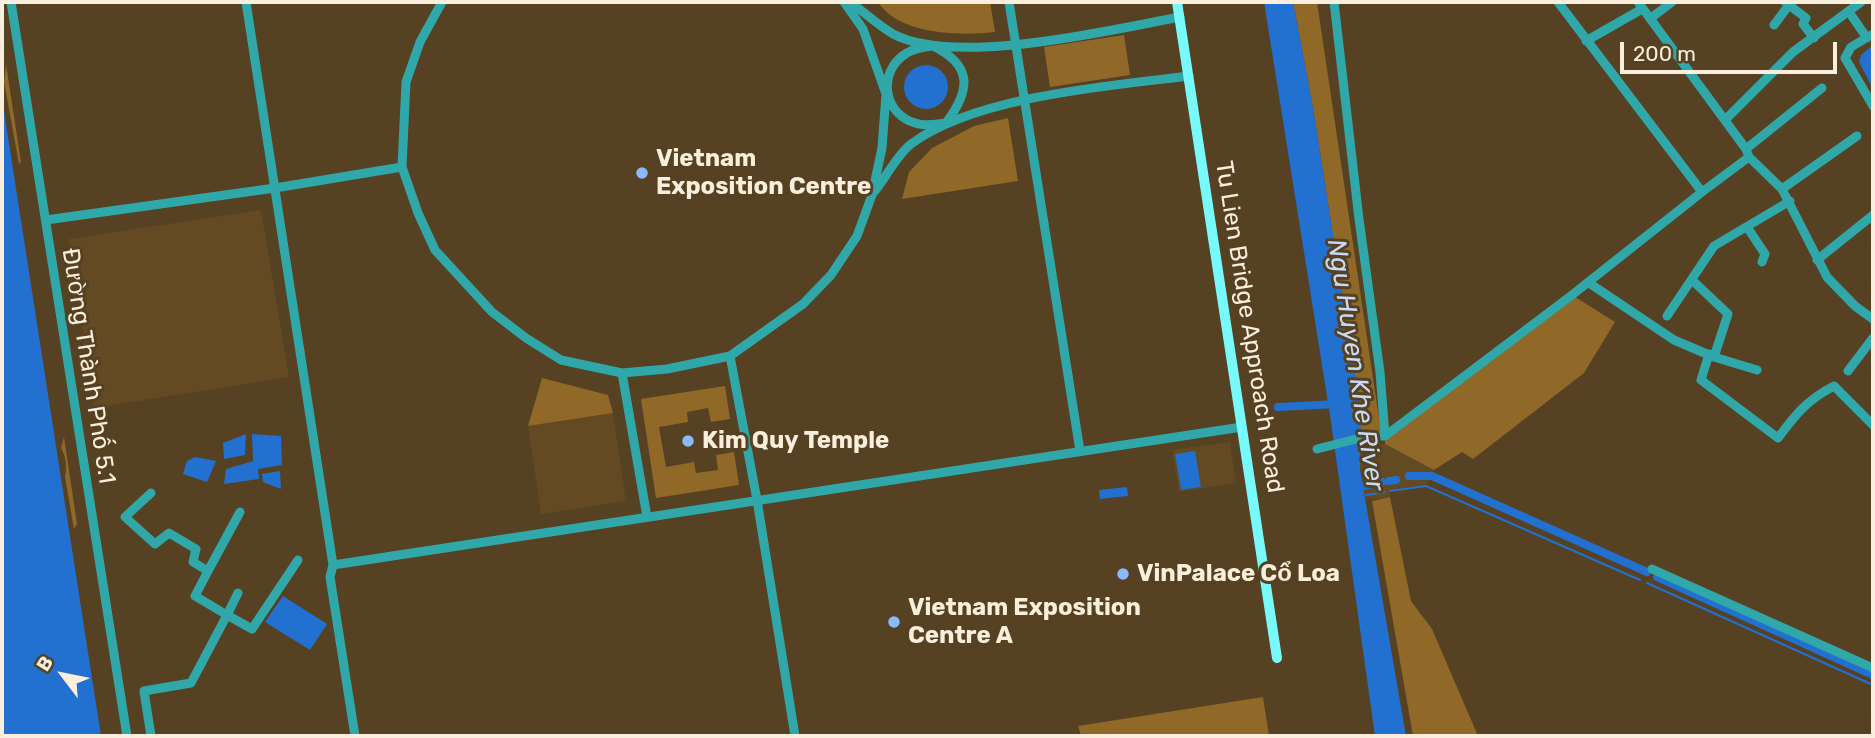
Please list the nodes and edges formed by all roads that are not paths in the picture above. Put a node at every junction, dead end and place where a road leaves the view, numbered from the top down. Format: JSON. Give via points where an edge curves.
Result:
{"nodes":[{"id":1,"x":11,"y":2,"type":"edge"},
{"id":2,"x":246,"y":2,"type":"edge"},
{"id":3,"x":442,"y":2,"type":"edge"},
{"id":4,"x":844,"y":2,"type":"edge"},
{"id":5,"x":850,"y":2,"type":"edge"},
{"id":6,"x":1009,"y":2,"type":"edge"},
{"id":7,"x":1177,"y":2,"type":"edge"},
{"id":8,"x":1334,"y":2,"type":"edge"},
{"id":9,"x":1672,"y":2,"type":"edge"},
{"id":10,"x":1563,"y":3,"type":"edge"},
{"id":11,"x":1787,"y":3,"type":"edge"},
{"id":12,"x":1640,"y":5,"type":"edge"},
{"id":13,"x":1854,"y":5,"type":"edge"},
{"id":14,"x":1180,"y":18,"type":"junction"},
{"id":15,"x":1651,"y":18,"type":"junction"},
{"id":16,"x":1774,"y":25,"type":"dead end"},
{"id":17,"x":1870,"y":36,"type":"edge"},
{"id":18,"x":1814,"y":38,"type":"junction"},
{"id":19,"x":1586,"y":41,"type":"junction"},
{"id":20,"x":933,"y":46,"type":"junction"},
{"id":21,"x":1016,"y":46,"type":"junction"},
{"id":22,"x":1189,"y":76,"type":"junction"},
{"id":23,"x":1822,"y":88,"type":"dead end"},
{"id":24,"x":886,"y":94,"type":"junction"},
{"id":25,"x":1025,"y":100,"type":"junction"},
{"id":26,"x":1873,"y":106,"type":"edge"},
{"id":27,"x":1725,"y":120,"type":"junction"},
{"id":28,"x":946,"y":122,"type":"junction"},
{"id":29,"x":1857,"y":136,"type":"dead end"},
{"id":30,"x":1748,"y":153,"type":"junction"},
{"id":31,"x":402,"y":167,"type":"junction"},
{"id":32,"x":275,"y":188,"type":"junction"},
{"id":33,"x":1782,"y":189,"type":"junction"},
{"id":34,"x":1702,"y":192,"type":"junction"},
{"id":35,"x":872,"y":195,"type":"junction"},
{"id":36,"x":1790,"y":201,"type":"junction"},
{"id":37,"x":1873,"y":215,"type":"edge"},
{"id":38,"x":46,"y":220,"type":"junction"},
{"id":39,"x":1747,"y":227,"type":"junction"},
{"id":40,"x":1817,"y":260,"type":"junction"},
{"id":41,"x":1762,"y":262,"type":"dead end"},
{"id":42,"x":1692,"y":281,"type":"junction"},
{"id":43,"x":1589,"y":282,"type":"junction"},
{"id":44,"x":1667,"y":316,"type":"dead end"},
{"id":45,"x":1873,"y":319,"type":"edge"},
{"id":46,"x":1873,"y":338,"type":"edge"},
{"id":47,"x":1712,"y":355,"type":"junction"},
{"id":48,"x":730,"y":356,"type":"junction"},
{"id":49,"x":1757,"y":370,"type":"dead end"},
{"id":50,"x":1848,"y":371,"type":"dead end"},
{"id":51,"x":622,"y":373,"type":"junction"},
{"id":52,"x":1873,"y":425,"type":"edge"},
{"id":53,"x":1242,"y":427,"type":"junction"},
{"id":54,"x":1384,"y":436,"type":"junction"},
{"id":55,"x":1317,"y":449,"type":"dead end"},
{"id":56,"x":1080,"y":451,"type":"junction"},
{"id":57,"x":151,"y":493,"type":"dead end"},
{"id":58,"x":757,"y":500,"type":"junction"},
{"id":59,"x":240,"y":512,"type":"dead end"},
{"id":60,"x":647,"y":517,"type":"junction"},
{"id":61,"x":298,"y":560,"type":"dead end"},
{"id":62,"x":333,"y":565,"type":"junction"},
{"id":63,"x":1652,"y":569,"type":"dead end"},
{"id":64,"x":208,"y":570,"type":"junction"},
{"id":65,"x":238,"y":593,"type":"dead end"},
{"id":66,"x":227,"y":615,"type":"junction"},
{"id":67,"x":1277,"y":658,"type":"dead end"},
{"id":68,"x":1873,"y":668,"type":"edge"},
{"id":69,"x":127,"y":736,"type":"edge"},
{"id":70,"x":151,"y":736,"type":"edge"},
{"id":71,"x":355,"y":736,"type":"edge"},
{"id":72,"x":795,"y":736,"type":"edge"}],
"edges":[{"from":1,"to":38,"type":"street","name":"Đường Thành Phố 5.1"},
{"from":2,"to":32,"type":"street"},
{"from":3,"to":31,"type":"street","via":[[420,42],[406,82]]},
{"from":4,"to":24,"type":"street","via":[[863,29]]},
{"from":5,"to":20,"type":"street","via":[[894,34]]},
{"from":6,"to":21,"type":"street"},
{"from":7,"to":14,"type":"main road","name":"Tu Lien Bridge Approach Road"},
{"from":8,"to":54,"type":"street"},
{"from":9,"to":15,"type":"street"},
{"from":10,"to":19,"type":"street"},
{"from":11,"to":16,"type":"street"},
{"from":11,"to":18,"type":"street","via":[[1806,18],[1803,24]]},
{"from":12,"to":15,"type":"street"},
{"from":12,"to":19,"type":"street"},
{"from":13,"to":17,"type":"street"},
{"from":13,"to":18,"type":"street"},
{"from":14,"to":21,"type":"street"},
{"from":14,"to":22,"type":"main road","name":"Tu Lien Bridge Approach Road"},
{"from":15,"to":27,"type":"street"},
{"from":17,"to":26,"type":"street","via":[[1851,47],[1845,58]]},
{"from":18,"to":27,"type":"street","via":[[1774,69]]},
{"from":19,"to":34,"type":"street"},
{"from":20,"to":21,"type":"street"},
{"from":20,"to":24,"type":"street","via":[[909,51],[900,58],[892,67]]},
{"from":20,"to":28,"type":"street","via":[[954,59],[964,80],[960,104]]},
{"from":21,"to":25,"type":"street"},
{"from":22,"to":25,"type":"street"},
{"from":22,"to":53,"type":"main road","name":"Tu Lien Bridge Approach Road"},
{"from":23,"to":30,"type":"street"},
{"from":24,"to":28,"type":"street","via":[[907,120]]},
{"from":24,"to":35,"type":"street","via":[[883,148]]},
{"from":25,"to":28,"type":"street"},
{"from":25,"to":56,"type":"street"},
{"from":27,"to":30,"type":"street"},
{"from":28,"to":35,"type":"street","via":[[908,146]]},
{"from":29,"to":33,"type":"street"},
{"from":30,"to":33,"type":"street"},
{"from":30,"to":34,"type":"street"},
{"from":31,"to":32,"type":"street"},
{"from":31,"to":51,"type":"street","via":[[435,250],[492,312],[561,360]]},
{"from":32,"to":38,"type":"street"},
{"from":32,"to":62,"type":"street"},
{"from":33,"to":36,"type":"street"},
{"from":34,"to":43,"type":"street"},
{"from":35,"to":48,"type":"street","via":[[857,236],[831,275],[803,304]]},
{"from":36,"to":39,"type":"street"},
{"from":36,"to":40,"type":"street"},
{"from":37,"to":40,"type":"street"},
{"from":38,"to":69,"type":"street","name":"Đường Thành Phố 5.1"},
{"from":39,"to":41,"type":"street","via":[[1765,254]]},
{"from":39,"to":42,"type":"street","via":[[1714,246]]},
{"from":40,"to":45,"type":"street","via":[[1842,294]]},
{"from":42,"to":44,"type":"street"},
{"from":42,"to":47,"type":"street","via":[[1728,314]]},
{"from":43,"to":47,"type":"street","via":[[1674,340]]},
{"from":43,"to":54,"type":"street"},
{"from":46,"to":50,"type":"street"},
{"from":47,"to":49,"type":"street"},
{"from":47,"to":52,"type":"street","via":[[1701,380],[1778,438],[1801,407],[1834,386]]},
{"from":48,"to":51,"type":"street"},
{"from":48,"to":58,"type":"street"},
{"from":51,"to":60,"type":"street"},
{"from":53,"to":56,"type":"street"},
{"from":53,"to":67,"type":"main road","name":"Tu Lien Bridge Approach Road"},
{"from":54,"to":55,"type":"street"},
{"from":56,"to":58,"type":"street"},
{"from":57,"to":64,"type":"street","via":[[125,517],[155,544],[169,533],[196,549],[193,562]]},
{"from":58,"to":60,"type":"street"},
{"from":58,"to":72,"type":"street"},
{"from":59,"to":64,"type":"street"},
{"from":60,"to":62,"type":"street"},
{"from":61,"to":66,"type":"street","via":[[252,629]]},
{"from":62,"to":71,"type":"street","via":[[330,577]]},
{"from":63,"to":68,"type":"street"},
{"from":64,"to":66,"type":"street","via":[[195,596]]},
{"from":65,"to":66,"type":"street"},
{"from":66,"to":70,"type":"street","via":[[191,683],[144,691]]}]}
